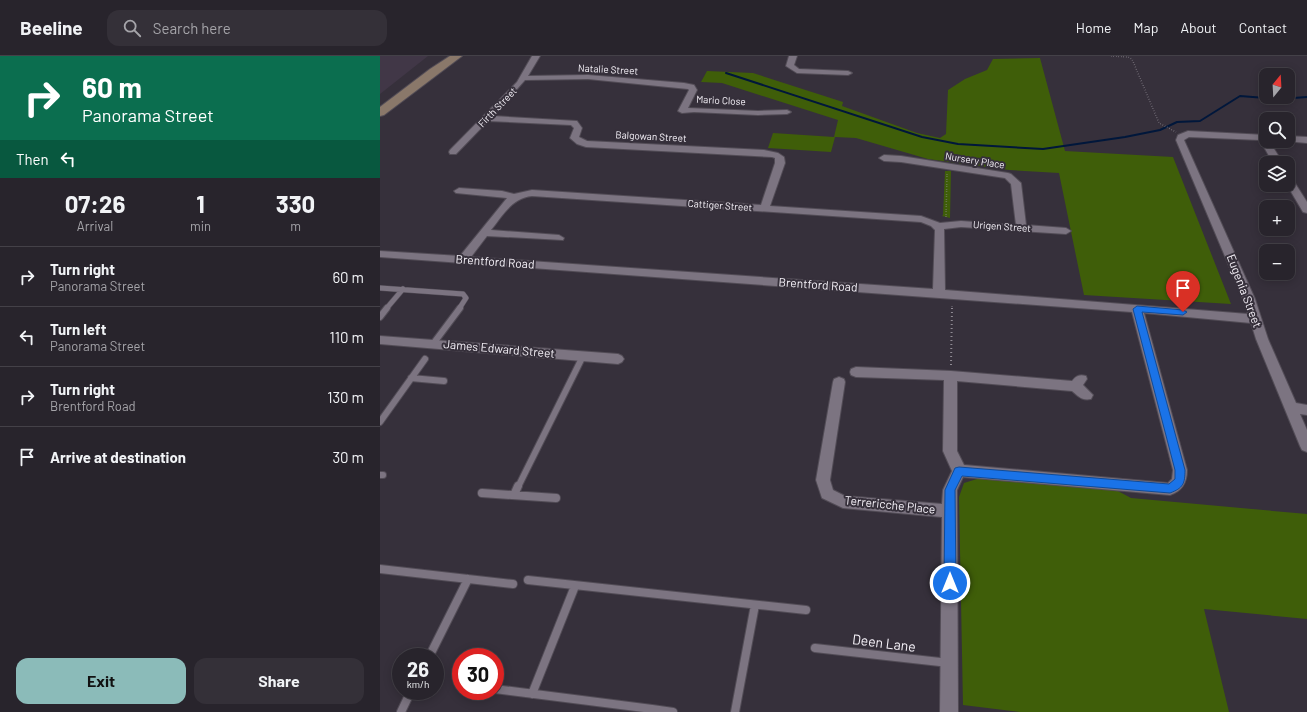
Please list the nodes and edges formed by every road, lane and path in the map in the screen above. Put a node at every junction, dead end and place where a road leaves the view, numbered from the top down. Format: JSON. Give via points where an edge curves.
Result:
{"nodes":[{"id":1,"x":445,"y":56,"type":"edge"},
{"id":2,"x":450,"y":56,"type":"edge"},
{"id":3,"x":454,"y":56,"type":"edge"},
{"id":4,"x":457,"y":56,"type":"edge"},
{"id":5,"x":536,"y":56,"type":"edge"},
{"id":6,"x":793,"y":56,"type":"edge"},
{"id":7,"x":1111,"y":56,"type":"edge"},
{"id":8,"x":434,"y":71,"type":"junction"},
{"id":9,"x":848,"y":73,"type":"dead end"},
{"id":10,"x":523,"y":78,"type":"junction"},
{"id":11,"x":692,"y":87,"type":"joint"},
{"id":12,"x":787,"y":112,"type":"dead end"},
{"id":13,"x":380,"y":113,"type":"edge"},
{"id":14,"x":487,"y":118,"type":"junction"},
{"id":15,"x":1170,"y":128,"type":"dead end"},
{"id":16,"x":1259,"y":138,"type":"edge"},
{"id":17,"x":1295,"y":139,"type":"edge"},
{"id":18,"x":1307,"y":140,"type":"edge"},
{"id":19,"x":453,"y":152,"type":"dead end"},
{"id":20,"x":884,"y":158,"type":"dead end"},
{"id":21,"x":948,"y":166,"type":"junction"},
{"id":22,"x":1295,"y":190,"type":"edge"},
{"id":23,"x":459,"y":191,"type":"dead end"},
{"id":24,"x":514,"y":197,"type":"junction"},
{"id":25,"x":765,"y":208,"type":"junction"},
{"id":26,"x":1307,"y":210,"type":"edge"},
{"id":27,"x":934,"y":224,"type":"junction"},
{"id":28,"x":1021,"y":227,"type":"junction"},
{"id":29,"x":1066,"y":231,"type":"dead end"},
{"id":30,"x":484,"y":233,"type":"junction"},
{"id":31,"x":559,"y":238,"type":"dead end"},
{"id":32,"x":380,"y":254,"type":"edge"},
{"id":33,"x":463,"y":260,"type":"junction"},
{"id":34,"x":380,"y":288,"type":"edge"},
{"id":35,"x":403,"y":289,"type":"junction"},
{"id":36,"x":939,"y":294,"type":"junction"},
{"id":37,"x":952,"y":303,"type":"dead end"},
{"id":38,"x":1137,"y":309,"type":"junction"},
{"id":39,"x":380,"y":317,"type":"edge"},
{"id":40,"x":1256,"y":320,"type":"junction"},
{"id":41,"x":380,"y":340,"type":"edge"},
{"id":42,"x":433,"y":344,"type":"junction"},
{"id":43,"x":583,"y":356,"type":"junction"},
{"id":44,"x":425,"y":359,"type":"dead end"},
{"id":45,"x":618,"y":359,"type":"dead end"},
{"id":46,"x":856,"y":372,"type":"dead end"},
{"id":47,"x":951,"y":376,"type":"junction"},
{"id":48,"x":411,"y":378,"type":"junction"},
{"id":49,"x":444,"y":381,"type":"dead end"},
{"id":50,"x":839,"y":382,"type":"dead end"},
{"id":51,"x":1086,"y":395,"type":"dead end"},
{"id":52,"x":1290,"y":408,"type":"junction"},
{"id":53,"x":1307,"y":410,"type":"edge"},
{"id":54,"x":380,"y":422,"type":"edge"},
{"id":55,"x":1307,"y":446,"type":"edge"},
{"id":56,"x":959,"y":471,"type":"junction"},
{"id":57,"x":482,"y":492,"type":"dead end"},
{"id":58,"x":514,"y":495,"type":"junction"},
{"id":59,"x":556,"y":498,"type":"dead end"},
{"id":60,"x":949,"y":511,"type":"junction"},
{"id":61,"x":380,"y":569,"type":"edge"},
{"id":62,"x":468,"y":579,"type":"junction"},
{"id":63,"x":528,"y":580,"type":"dead end"},
{"id":64,"x":513,"y":584,"type":"dead end"},
{"id":65,"x":575,"y":586,"type":"junction"},
{"id":66,"x":755,"y":605,"type":"junction"},
{"id":67,"x":806,"y":610,"type":"dead end"},
{"id":68,"x":434,"y":648,"type":"edge"},
{"id":69,"x":815,"y":648,"type":"dead end"},
{"id":70,"x":950,"y":663,"type":"junction"},
{"id":71,"x":504,"y":690,"type":"edge"},
{"id":72,"x":532,"y":694,"type":"junction"},
{"id":73,"x":407,"y":700,"type":"edge"},
{"id":74,"x":652,"y":711,"type":"edge"},
{"id":75,"x":401,"y":712,"type":"edge"},
{"id":76,"x":673,"y":712,"type":"edge"},
{"id":77,"x":735,"y":712,"type":"edge"},
{"id":78,"x":949,"y":712,"type":"edge"}],
"edges":[{"from":1,"to":8,"type":"main road"},
{"from":2,"to":3,"type":"main road"},
{"from":4,"to":8,"type":"main road"},
{"from":5,"to":10,"type":"street","name":"Firth Street"},
{"from":6,"to":9,"type":"street","via":[[790,66],[797,71]]},
{"from":7,"to":15,"type":"path","via":[[1132,59],[1158,122]]},
{"from":8,"to":13,"type":"main road"},
{"from":10,"to":11,"type":"street","name":"Natalie Street","via":[[607,78]]},
{"from":10,"to":14,"type":"street","name":"Firth Street"},
{"from":11,"to":12,"type":"street","name":"Mario Close","via":[[693,90],[682,111]]},
{"from":14,"to":19,"type":"street","name":"Firth Street"},
{"from":14,"to":25,"type":"street","name":"Balgowan Street","via":[[574,123],[578,128],[574,138],[586,144],[775,155],[779,157],[780,163]]},
{"from":16,"to":40,"type":"street","name":"Eugenia Street","via":[[1195,134],[1181,137],[1181,143]]},
{"from":17,"to":18,"type":"street"},
{"from":20,"to":21,"type":"street","name":"Nursery Place"},
{"from":21,"to":27,"type":"path","via":[[946,216],[936,217]]},
{"from":21,"to":28,"type":"street","name":"Nursery Place","via":[[1003,175],[1014,180]]},
{"from":22,"to":26,"type":"street"},
{"from":23,"to":24,"type":"street"},
{"from":24,"to":25,"type":"street","name":"Cattiger Street","via":[[532,193]]},
{"from":24,"to":30,"type":"street"},
{"from":25,"to":27,"type":"street","name":"Cattiger Street","via":[[921,219]]},
{"from":27,"to":28,"type":"street","name":"Urigen Street"},
{"from":27,"to":36,"type":"street","via":[[940,237]]},
{"from":28,"to":29,"type":"street","name":"Urigen Street"},
{"from":30,"to":31,"type":"street"},
{"from":30,"to":33,"type":"street"},
{"from":32,"to":33,"type":"street","name":"Brentford Road"},
{"from":33,"to":36,"type":"street","name":"Brentford Road"},
{"from":34,"to":35,"type":"lane"},
{"from":35,"to":39,"type":"lane"},
{"from":35,"to":42,"type":"lane","via":[[464,294],[466,298]]},
{"from":36,"to":38,"type":"street","name":"Brentford Road"},
{"from":37,"to":47,"type":"path"},
{"from":38,"to":40,"type":"street","name":"Brentford Road"},
{"from":38,"to":56,"type":"street","via":[[1180,470],[1180,480],[1176,486],[1170,488]]},
{"from":40,"to":52,"type":"street","name":"Eugenia Street"},
{"from":41,"to":42,"type":"street","name":"James Edward Street"},
{"from":42,"to":43,"type":"street","name":"James Edward Street"},
{"from":43,"to":45,"type":"street","name":"James Edward Street"},
{"from":43,"to":58,"type":"lane"},
{"from":44,"to":48,"type":"lane"},
{"from":46,"to":47,"type":"street"},
{"from":47,"to":51,"type":"street","via":[[1078,382]]},
{"from":47,"to":56,"type":"street","via":[[950,452]]},
{"from":48,"to":49,"type":"lane"},
{"from":48,"to":54,"type":"lane"},
{"from":50,"to":60,"type":"street","name":"Terrericche Place","via":[[823,480],[827,494],[843,502]]},
{"from":52,"to":53,"type":"street"},
{"from":52,"to":55,"type":"street","name":"Eugenia Street"},
{"from":56,"to":60,"type":"street","via":[[950,490]]},
{"from":57,"to":58,"type":"lane"},
{"from":58,"to":59,"type":"lane"},
{"from":60,"to":70,"type":"street"},
{"from":61,"to":62,"type":"lane"},
{"from":62,"to":64,"type":"lane"},
{"from":62,"to":68,"type":"lane"},
{"from":63,"to":65,"type":"lane"},
{"from":65,"to":66,"type":"lane"},
{"from":65,"to":72,"type":"lane"},
{"from":66,"to":67,"type":"lane"},
{"from":66,"to":77,"type":"lane"},
{"from":69,"to":70,"type":"lane","name":"Deen Lane"},
{"from":70,"to":78,"type":"street"},
{"from":71,"to":72,"type":"lane"},
{"from":72,"to":74,"type":"lane"},
{"from":73,"to":75,"type":"lane"},
{"from":74,"to":76,"type":"lane"}]}
